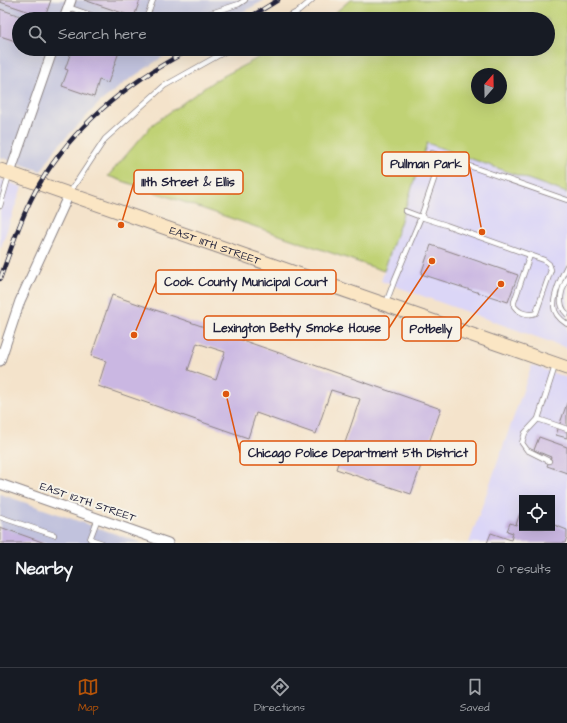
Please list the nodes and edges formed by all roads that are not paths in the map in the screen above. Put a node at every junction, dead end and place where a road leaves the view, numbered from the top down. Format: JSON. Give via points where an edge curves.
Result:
{"nodes":[{"id":1,"x":153,"y":0,"type":"edge"},
{"id":2,"x":245,"y":0,"type":"edge"},
{"id":3,"x":312,"y":0,"type":"edge"},
{"id":4,"x":69,"y":3,"type":"edge"},
{"id":5,"x":88,"y":12,"type":"edge"},
{"id":6,"x":149,"y":12,"type":"edge"},
{"id":7,"x":214,"y":12,"type":"edge"},
{"id":8,"x":296,"y":12,"type":"edge"},
{"id":9,"x":51,"y":56,"type":"edge"},
{"id":10,"x":218,"y":56,"type":"edge"},
{"id":11,"x":432,"y":153,"type":"dead end"},
{"id":12,"x":442,"y":156,"type":"junction"},
{"id":13,"x":5,"y":172,"type":"edge"},
{"id":14,"x":69,"y":194,"type":"junction"},
{"id":15,"x":567,"y":200,"type":"edge"},
{"id":16,"x":0,"y":206,"type":"edge"},
{"id":17,"x":405,"y":211,"type":"dead end"},
{"id":18,"x":421,"y":217,"type":"junction"},
{"id":19,"x":530,"y":255,"type":"junction"},
{"id":20,"x":567,"y":266,"type":"edge"},
{"id":21,"x":567,"y":278,"type":"edge"},
{"id":22,"x":386,"y":304,"type":"junction"},
{"id":23,"x":567,"y":314,"type":"edge"},
{"id":24,"x":567,"y":324,"type":"edge"},
{"id":25,"x":0,"y":361,"type":"edge"},
{"id":26,"x":561,"y":366,"type":"edge"},
{"id":27,"x":538,"y":419,"type":"junction"},
{"id":28,"x":567,"y":429,"type":"edge"},
{"id":29,"x":549,"y":461,"type":"dead end"},
{"id":30,"x":0,"y":484,"type":"edge"},
{"id":31,"x":0,"y":517,"type":"edge"},
{"id":32,"x":98,"y":518,"type":"junction"},
{"id":33,"x":54,"y":535,"type":"dead end"},
{"id":34,"x":102,"y":543,"type":"edge"},
{"id":35,"x":168,"y":543,"type":"edge"}],
"edges":[{"from":1,"to":6,"type":"lane"},
{"from":2,"to":7,"type":"lane"},
{"from":3,"to":8,"type":"lane"},
{"from":4,"to":5,"type":"lane"},
{"from":9,"to":13,"type":"street"},
{"from":10,"to":14,"type":"lane","via":[[164,86],[110,134]]},
{"from":11,"to":12,"type":"lane"},
{"from":12,"to":15,"type":"lane"},
{"from":12,"to":18,"type":"lane"},
{"from":13,"to":14,"type":"main road","name":"EAST 111TH STREET"},
{"from":13,"to":16,"type":"lane"},
{"from":14,"to":22,"type":"main road","name":"EAST 111TH STREET"},
{"from":14,"to":25,"type":"street","via":[[20,301]]},
{"from":17,"to":18,"type":"lane"},
{"from":18,"to":19,"type":"lane"},
{"from":18,"to":22,"type":"lane"},
{"from":19,"to":19,"type":"lane","via":[[544,260],[551,270],[536,313],[531,315],[516,310],[514,306]]},
{"from":20,"to":24,"type":"lane","via":[[556,292],[554,306],[558,315]]},
{"from":21,"to":23,"type":"lane","via":[[560,304]]},
{"from":22,"to":26,"type":"main road","name":"EAST 111TH STREET"},
{"from":26,"to":27,"type":"lane"},
{"from":27,"to":28,"type":"lane"},
{"from":27,"to":29,"type":"lane","via":[[526,433],[522,444],[527,450]]},
{"from":30,"to":32,"type":"street","name":"EAST 112TH STREET"},
{"from":31,"to":33,"type":"lane"},
{"from":32,"to":34,"type":"lane","via":[[90,539]]},
{"from":32,"to":35,"type":"street","name":"EAST 112TH STREET"}]}
